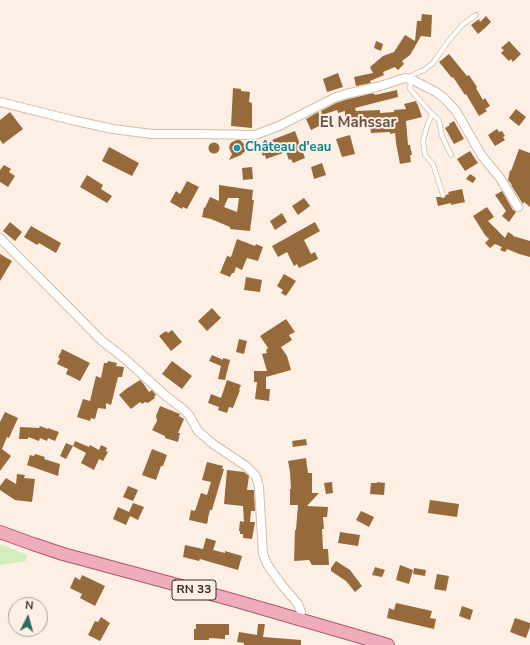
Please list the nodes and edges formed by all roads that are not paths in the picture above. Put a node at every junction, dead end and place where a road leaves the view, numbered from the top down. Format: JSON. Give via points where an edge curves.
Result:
{"nodes":[{"id":1,"x":476,"y":16,"type":"dead end"},
{"id":2,"x":408,"y":79,"type":"junction"},
{"id":3,"x":0,"y":102,"type":"edge"},
{"id":4,"x":432,"y":114,"type":"junction"},
{"id":5,"x":451,"y":155,"type":"dead end"},
{"id":6,"x":443,"y":195,"type":"dead end"},
{"id":7,"x":518,"y":207,"type":"dead end"},
{"id":8,"x":0,"y":238,"type":"edge"},
{"id":9,"x":0,"y":532,"type":"edge"},
{"id":10,"x":299,"y":620,"type":"junction"},
{"id":11,"x":388,"y":645,"type":"edge"}],
"edges":[{"from":1,"to":2,"type":"lane","via":[[462,25],[433,63]]},
{"from":2,"to":3,"type":"street","via":[[334,98],[279,126],[255,135],[152,134],[113,129]]},
{"from":2,"to":4,"type":"lane","via":[[410,90]]},
{"from":2,"to":7,"type":"street","via":[[436,92],[456,111],[482,156],[500,178]]},
{"from":4,"to":5,"type":"lane","via":[[439,120],[442,136]]},
{"from":4,"to":6,"type":"lane","via":[[423,141],[425,155],[432,164]]},
{"from":8,"to":10,"type":"street","via":[[101,340],[183,409],[198,431],[256,476],[263,554],[281,584],[298,604],[301,612]]},
{"from":9,"to":10,"type":"main road","number":"RN 33","via":[[63,554]]},
{"from":10,"to":11,"type":"main road","number":"RN 33"}]}
